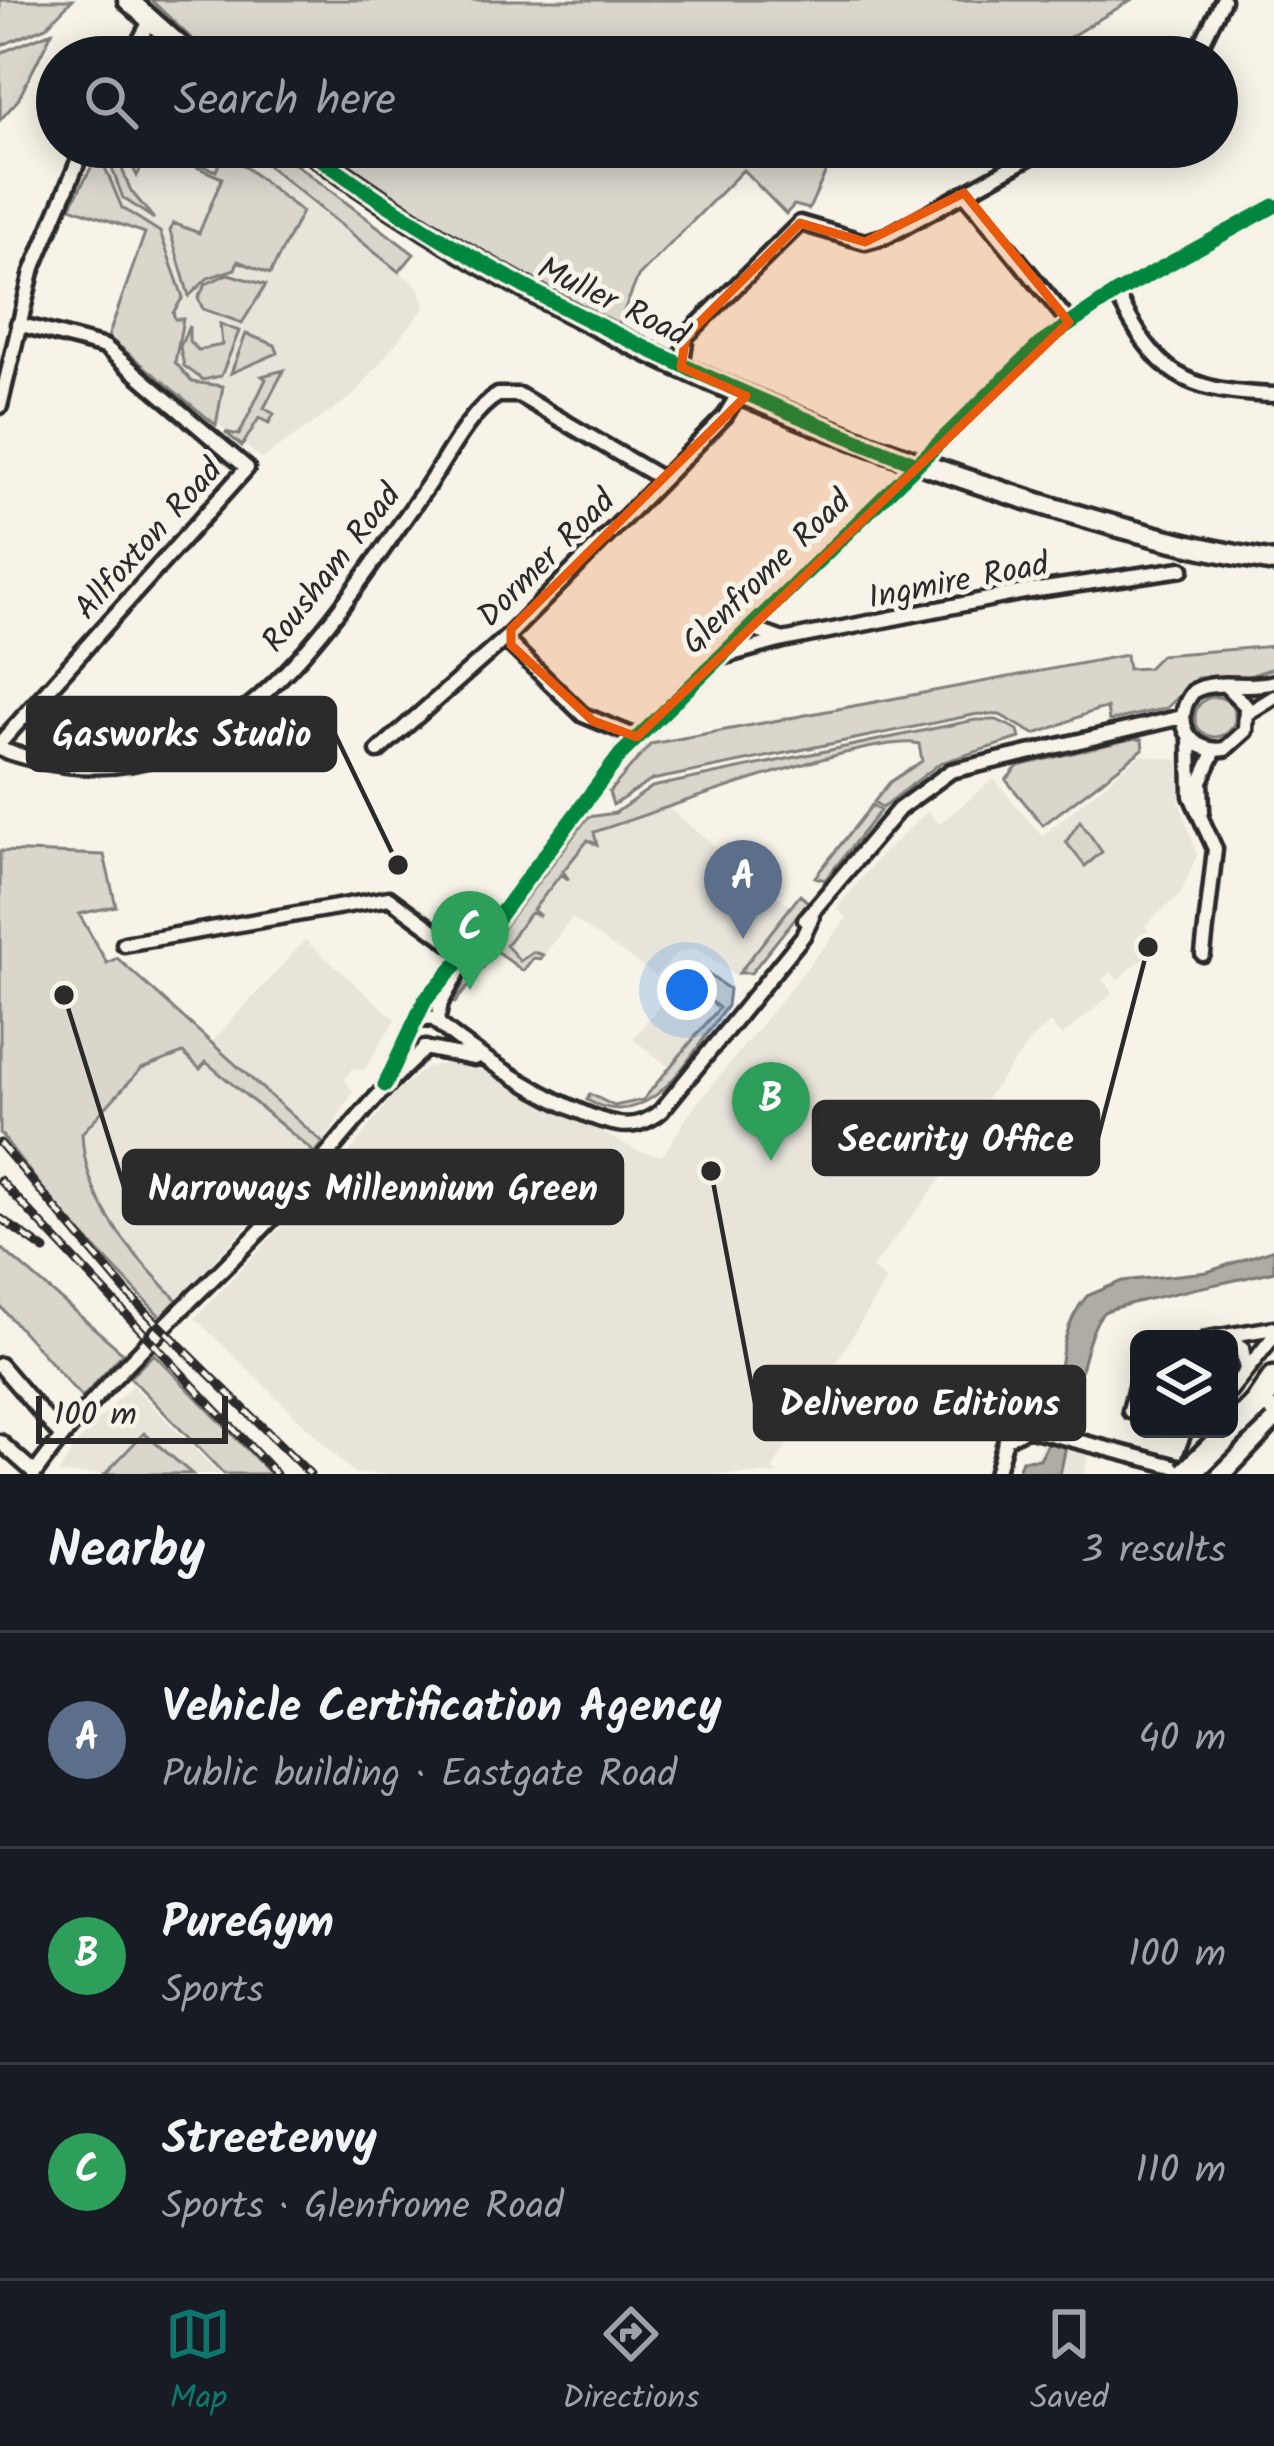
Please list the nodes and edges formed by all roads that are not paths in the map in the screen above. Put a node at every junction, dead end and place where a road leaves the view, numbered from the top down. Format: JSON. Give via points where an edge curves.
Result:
{"nodes":[{"id":1,"x":128,"y":0,"type":"edge"},
{"id":2,"x":1222,"y":0,"type":"edge"},
{"id":3,"x":150,"y":21,"type":"junction"},
{"id":4,"x":142,"y":36,"type":"edge"},
{"id":5,"x":168,"y":36,"type":"edge"},
{"id":6,"x":1205,"y":36,"type":"edge"},
{"id":7,"x":74,"y":168,"type":"edge"},
{"id":8,"x":335,"y":168,"type":"edge"},
{"id":9,"x":1010,"y":168,"type":"edge"},
{"id":10,"x":964,"y":193,"type":"junction"},
{"id":11,"x":1274,"y":206,"type":"edge"},
{"id":12,"x":1116,"y":293,"type":"junction"},
{"id":13,"x":1069,"y":322,"type":"junction"},
{"id":14,"x":18,"y":324,"type":"junction"},
{"id":15,"x":681,"y":367,"type":"junction"},
{"id":16,"x":739,"y":393,"type":"junction"},
{"id":17,"x":1274,"y":395,"type":"edge"},
{"id":18,"x":0,"y":406,"type":"edge"},
{"id":19,"x":917,"y":464,"type":"junction"},
{"id":20,"x":662,"y":479,"type":"junction"},
{"id":21,"x":1147,"y":557,"type":"dead end"},
{"id":22,"x":1274,"y":562,"type":"edge"},
{"id":23,"x":1182,"y":569,"type":"dead end"},
{"id":24,"x":1143,"y":572,"type":"junction"},
{"id":25,"x":750,"y":628,"type":"junction"},
{"id":26,"x":509,"y":635,"type":"junction"},
{"id":27,"x":783,"y":640,"type":"junction"},
{"id":28,"x":721,"y":657,"type":"junction"},
{"id":29,"x":1274,"y":682,"type":"edge"},
{"id":30,"x":1227,"y":687,"type":"junction"},
{"id":31,"x":1274,"y":697,"type":"edge"},
{"id":32,"x":1248,"y":713,"type":"junction"},
{"id":33,"x":1182,"y":718,"type":"junction"},
{"id":34,"x":637,"y":737,"type":"junction"},
{"id":35,"x":1190,"y":738,"type":"junction"},
{"id":36,"x":0,"y":746,"type":"edge"},
{"id":37,"x":1216,"y":750,"type":"junction"},
{"id":38,"x":378,"y":751,"type":"dead end"},
{"id":39,"x":1203,"y":820,"type":"junction"},
{"id":40,"x":124,"y":944,"type":"dead end"},
{"id":41,"x":467,"y":955,"type":"junction"},
{"id":42,"x":1203,"y":955,"type":"dead end"},
{"id":43,"x":439,"y":1024,"type":"junction"},
{"id":44,"x":413,"y":1025,"type":"junction"},
{"id":45,"x":429,"y":1048,"type":"junction"},
{"id":46,"x":490,"y":1063,"type":"junction"},
{"id":47,"x":385,"y":1084,"type":"junction"},
{"id":48,"x":1274,"y":1332,"type":"edge"},
{"id":49,"x":1238,"y":1334,"type":"edge"},
{"id":50,"x":1238,"y":1346,"type":"edge"},
{"id":51,"x":0,"y":1365,"type":"edge"},
{"id":52,"x":1246,"y":1371,"type":"junction"},
{"id":53,"x":1238,"y":1381,"type":"edge"},
{"id":54,"x":1270,"y":1405,"type":"edge"},
{"id":55,"x":61,"y":1436,"type":"junction"},
{"id":56,"x":1201,"y":1438,"type":"edge"},
{"id":57,"x":0,"y":1442,"type":"edge"},
{"id":58,"x":1188,"y":1472,"type":"edge"},
{"id":59,"x":34,"y":1473,"type":"edge"},
{"id":60,"x":996,"y":1474,"type":"edge"},
{"id":61,"x":1207,"y":1474,"type":"edge"},
{"id":62,"x":1217,"y":1474,"type":"edge"}],
"edges":[{"from":1,"to":3,"type":"main road"},
{"from":2,"to":6,"type":"street"},
{"from":3,"to":4,"type":"street"},
{"from":3,"to":5,"type":"main road"},
{"from":7,"to":14,"type":"street"},
{"from":8,"to":15,"type":"main road","name":"Muller Road","via":[[432,237]]},
{"from":9,"to":10,"type":"street"},
{"from":10,"to":13,"type":"street"},
{"from":10,"to":15,"type":"street","via":[[865,242],[798,226],[686,337]]},
{"from":11,"to":12,"type":"street","name":"Glenfrome Road"},
{"from":12,"to":13,"type":"street","name":"Glenfrome Road"},
{"from":12,"to":17,"type":"street","via":[[1156,363],[1188,380]]},
{"from":13,"to":19,"type":"street","name":"Glenfrome Road"},
{"from":14,"to":18,"type":"street"},
{"from":14,"to":36,"type":"street","name":"Allfoxton Road","via":[[104,346],[247,468]]},
{"from":15,"to":16,"type":"main road","name":"Muller Road"},
{"from":16,"to":19,"type":"main road","name":"Muller Road"},
{"from":16,"to":20,"type":"street","name":"Dormer Road"},
{"from":19,"to":22,"type":"main road","name":"Muller Road","via":[[1133,532]]},
{"from":19,"to":25,"type":"street","name":"Glenfrome Road"},
{"from":20,"to":26,"type":"street","name":"Dormer Road"},
{"from":20,"to":36,"type":"street","name":"Rousham Road","via":[[519,395],[498,394],[325,628],[226,724],[170,754],[114,769],[72,769]]},
{"from":21,"to":24,"type":"street"},
{"from":23,"to":24,"type":"street","name":"Ingmire Road"},
{"from":24,"to":27,"type":"street","name":"Ingmire Road"},
{"from":25,"to":27,"type":"street"},
{"from":25,"to":28,"type":"street","name":"Glenfrome Road"},
{"from":26,"to":34,"type":"street","via":[[583,715]]},
{"from":26,"to":38,"type":"street","name":"Dormer Road"},
{"from":27,"to":28,"type":"street","name":"Ingmire Road"},
{"from":28,"to":34,"type":"street","name":"Glenfrome Road"},
{"from":29,"to":30,"type":"street"},
{"from":30,"to":32,"type":"street"},
{"from":30,"to":33,"type":"street","via":[[1194,692]]},
{"from":31,"to":32,"type":"street"},
{"from":32,"to":37,"type":"street","via":[[1239,739]]},
{"from":33,"to":35,"type":"street"},
{"from":33,"to":46,"type":"street","via":[[951,771],[899,809],[661,1111],[643,1122],[604,1120]]},
{"from":34,"to":41,"type":"street","name":"Glenfrome Road"},
{"from":35,"to":37,"type":"street"},
{"from":35,"to":39,"type":"street","via":[[1189,786]]},
{"from":37,"to":39,"type":"street","via":[[1201,781]]},
{"from":39,"to":42,"type":"street","via":[[1215,867]]},
{"from":40,"to":41,"type":"street","via":[[389,898]]},
{"from":41,"to":43,"type":"street","name":"Glenfrome Road","via":[[441,1003]]},
{"from":41,"to":44,"type":"street","name":"Glenfrome Road"},
{"from":43,"to":44,"type":"street"},
{"from":43,"to":45,"type":"street","name":"Glenfrome Road","via":[[441,1037]]},
{"from":43,"to":46,"type":"street"},
{"from":44,"to":45,"type":"street","via":[[413,1042]]},
{"from":44,"to":47,"type":"street","name":"Glenfrome Road"},
{"from":45,"to":46,"type":"street"},
{"from":45,"to":47,"type":"street","name":"Glenfrome Road"},
{"from":47,"to":55,"type":"street","name":"Glenfrome Road","via":[[279,1211]]},
{"from":48,"to":49,"type":"street"},
{"from":48,"to":52,"type":"street"},
{"from":50,"to":52,"type":"street"},
{"from":51,"to":55,"type":"street"},
{"from":52,"to":53,"type":"street"},
{"from":54,"to":58,"type":"highway","bridge":true},
{"from":54,"to":62,"type":"highway"},
{"from":55,"to":59,"type":"street","name":"Glenfrome Road"},
{"from":56,"to":58,"type":"street"},
{"from":57,"to":59,"type":"street"},
{"from":58,"to":60,"type":"street","via":[[1027,1428],[1009,1436]]},
{"from":58,"to":61,"type":"street"}]}
